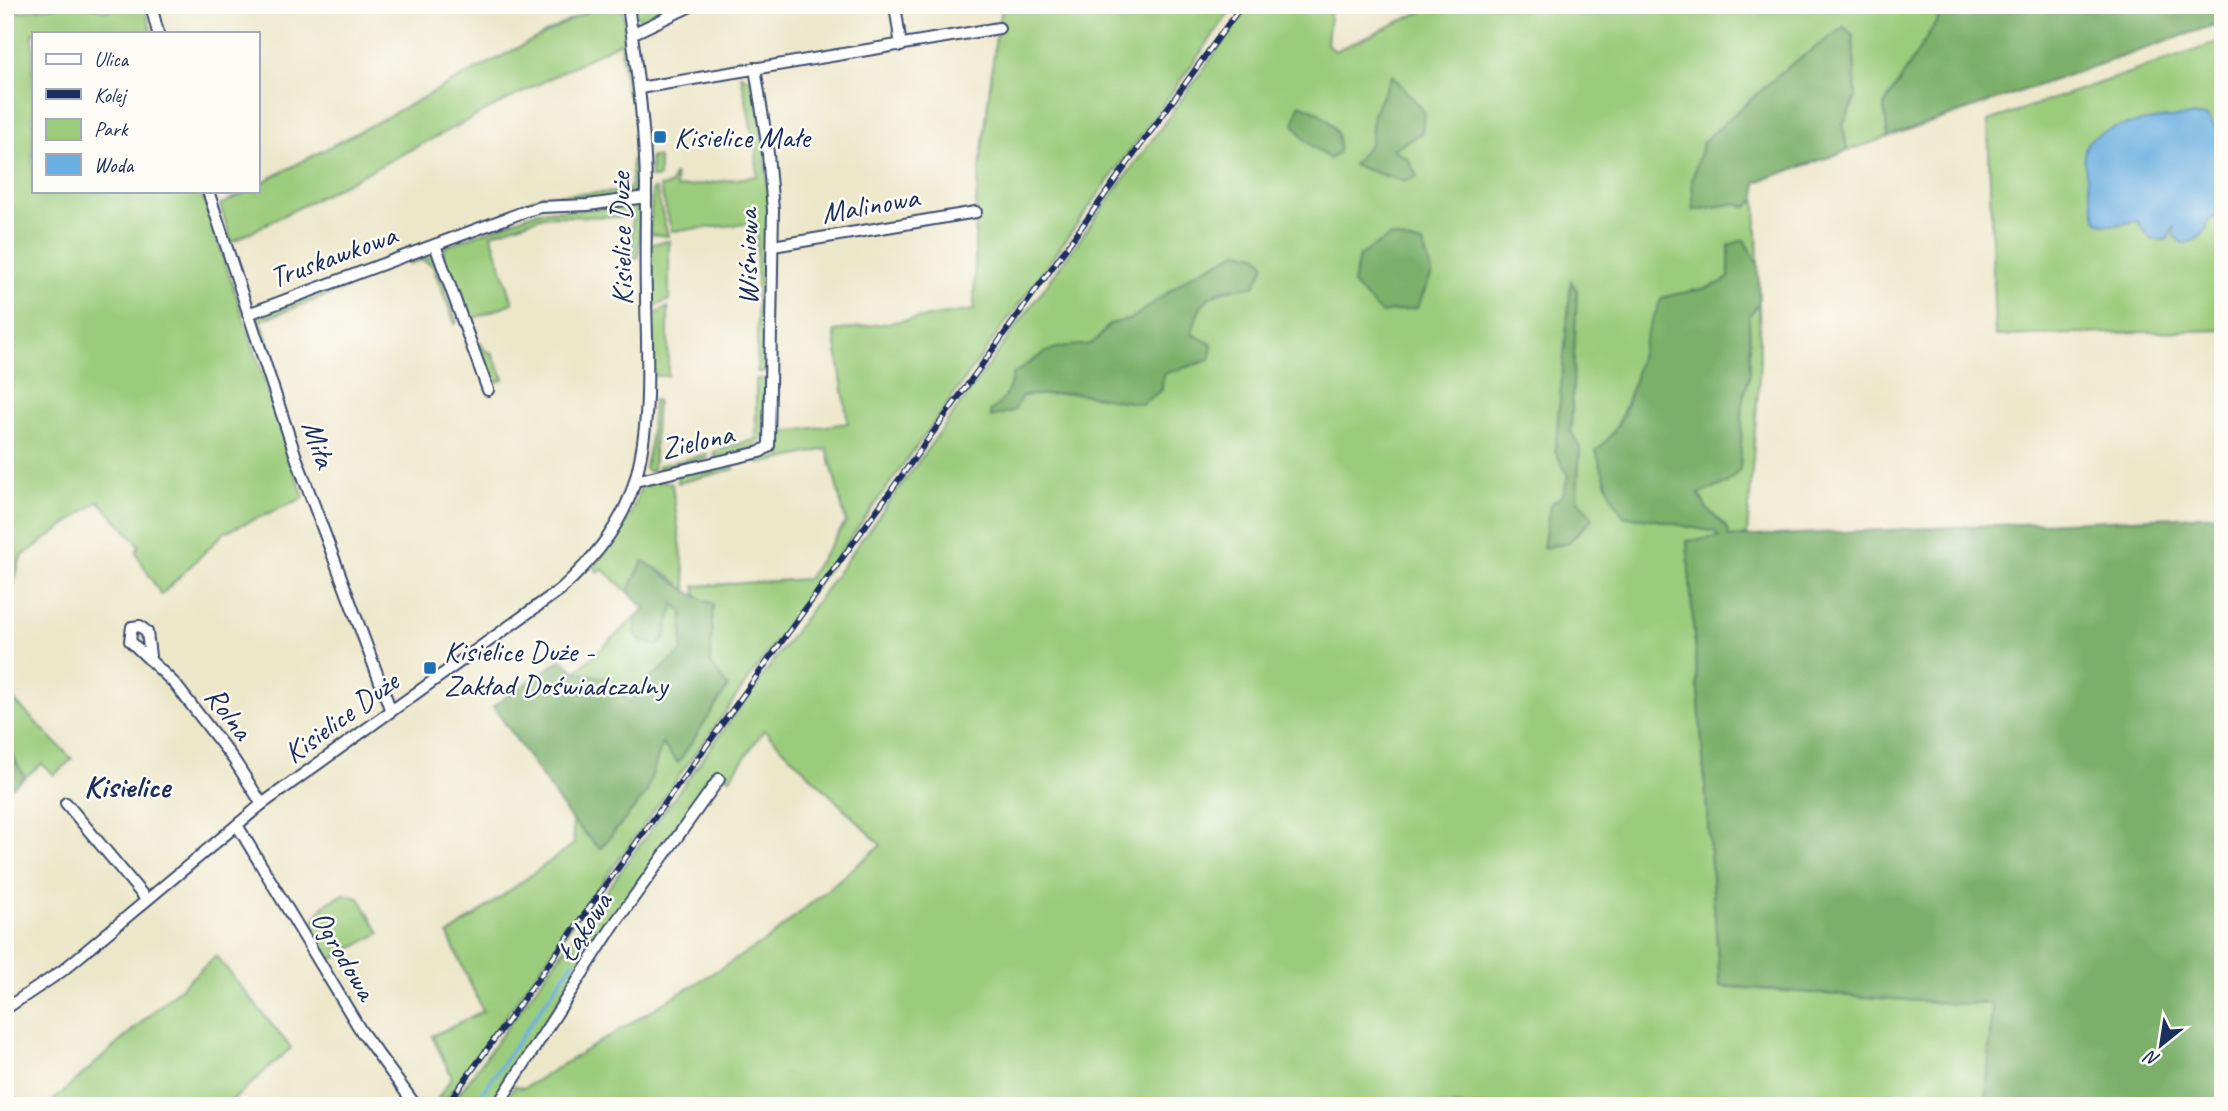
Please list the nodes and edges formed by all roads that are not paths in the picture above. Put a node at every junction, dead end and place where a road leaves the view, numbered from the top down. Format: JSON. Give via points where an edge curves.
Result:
{"nodes":[{"id":1,"x":151,"y":5,"type":"edge"},
{"id":2,"x":628,"y":5,"type":"edge"},
{"id":3,"x":693,"y":5,"type":"edge"},
{"id":4,"x":895,"y":5,"type":"edge"},
{"id":5,"x":999,"y":28,"type":"dead end"},
{"id":6,"x":158,"y":32,"type":"edge"},
{"id":7,"x":632,"y":34,"type":"junction"},
{"id":8,"x":901,"y":46,"type":"junction"},
{"id":9,"x":755,"y":68,"type":"junction"},
{"id":10,"x":639,"y":88,"type":"junction"},
{"id":11,"x":208,"y":192,"type":"edge"},
{"id":12,"x":646,"y":197,"type":"junction"},
{"id":13,"x":975,"y":212,"type":"dead end"},
{"id":14,"x":435,"y":245,"type":"junction"},
{"id":15,"x":773,"y":246,"type":"junction"},
{"id":16,"x":248,"y":314,"type":"junction"},
{"id":17,"x":488,"y":390,"type":"dead end"},
{"id":18,"x":769,"y":446,"type":"joint"},
{"id":19,"x":635,"y":481,"type":"junction"},
{"id":20,"x":150,"y":656,"type":"dead end"},
{"id":21,"x":391,"y":711,"type":"junction"},
{"id":22,"x":719,"y":779,"type":"dead end"},
{"id":23,"x":66,"y":803,"type":"dead end"},
{"id":24,"x":262,"y":804,"type":"junction"},
{"id":25,"x":237,"y":825,"type":"junction"},
{"id":26,"x":146,"y":900,"type":"junction"},
{"id":27,"x":5,"y":1009,"type":"edge"},
{"id":28,"x":416,"y":1106,"type":"edge"},
{"id":29,"x":497,"y":1106,"type":"edge"}],
"edges":[{"from":1,"to":6,"type":"street"},
{"from":2,"to":7,"type":"street","name":"Kisielice Duże"},
{"from":3,"to":7,"type":"street"},
{"from":4,"to":8,"type":"street"},
{"from":5,"to":8,"type":"street"},
{"from":7,"to":10,"type":"street","name":"Kisielice Duże"},
{"from":8,"to":9,"type":"street"},
{"from":9,"to":10,"type":"street"},
{"from":9,"to":15,"type":"street","name":"Wiśniowa","via":[[767,144]]},
{"from":10,"to":12,"type":"street","name":"Kisielice Duże"},
{"from":11,"to":16,"type":"street","name":"Miła"},
{"from":12,"to":14,"type":"street","name":"Truskawkowa","via":[[541,207]]},
{"from":12,"to":19,"type":"street","name":"Kisielice Duże","via":[[646,413]]},
{"from":13,"to":15,"type":"street","name":"Malinowa"},
{"from":14,"to":16,"type":"street","name":"Truskawkowa"},
{"from":14,"to":17,"type":"street","name":"Truskawkowa"},
{"from":15,"to":18,"type":"street","name":"Wiśniowa"},
{"from":16,"to":21,"type":"street","name":"Miła"},
{"from":18,"to":19,"type":"street","name":"Zielona","via":[[760,452]]},
{"from":19,"to":21,"type":"street","name":"Kisielice Duże","via":[[606,541],[567,583]]},
{"from":20,"to":24,"type":"street","name":"Rolna","via":[[205,722]]},
{"from":21,"to":24,"type":"street","name":"Kisielice Duże"},
{"from":22,"to":29,"type":"street","name":"Łąkowa","via":[[613,926]]},
{"from":23,"to":26,"type":"street"},
{"from":24,"to":25,"type":"street","name":"Kisielice Duże"},
{"from":25,"to":26,"type":"street","name":"Kisielice Duże"},
{"from":25,"to":28,"type":"street","name":"Ogrodowa","via":[[361,1031]]},
{"from":26,"to":27,"type":"street","name":"Kisielice Duże","via":[[62,971]]}]}
